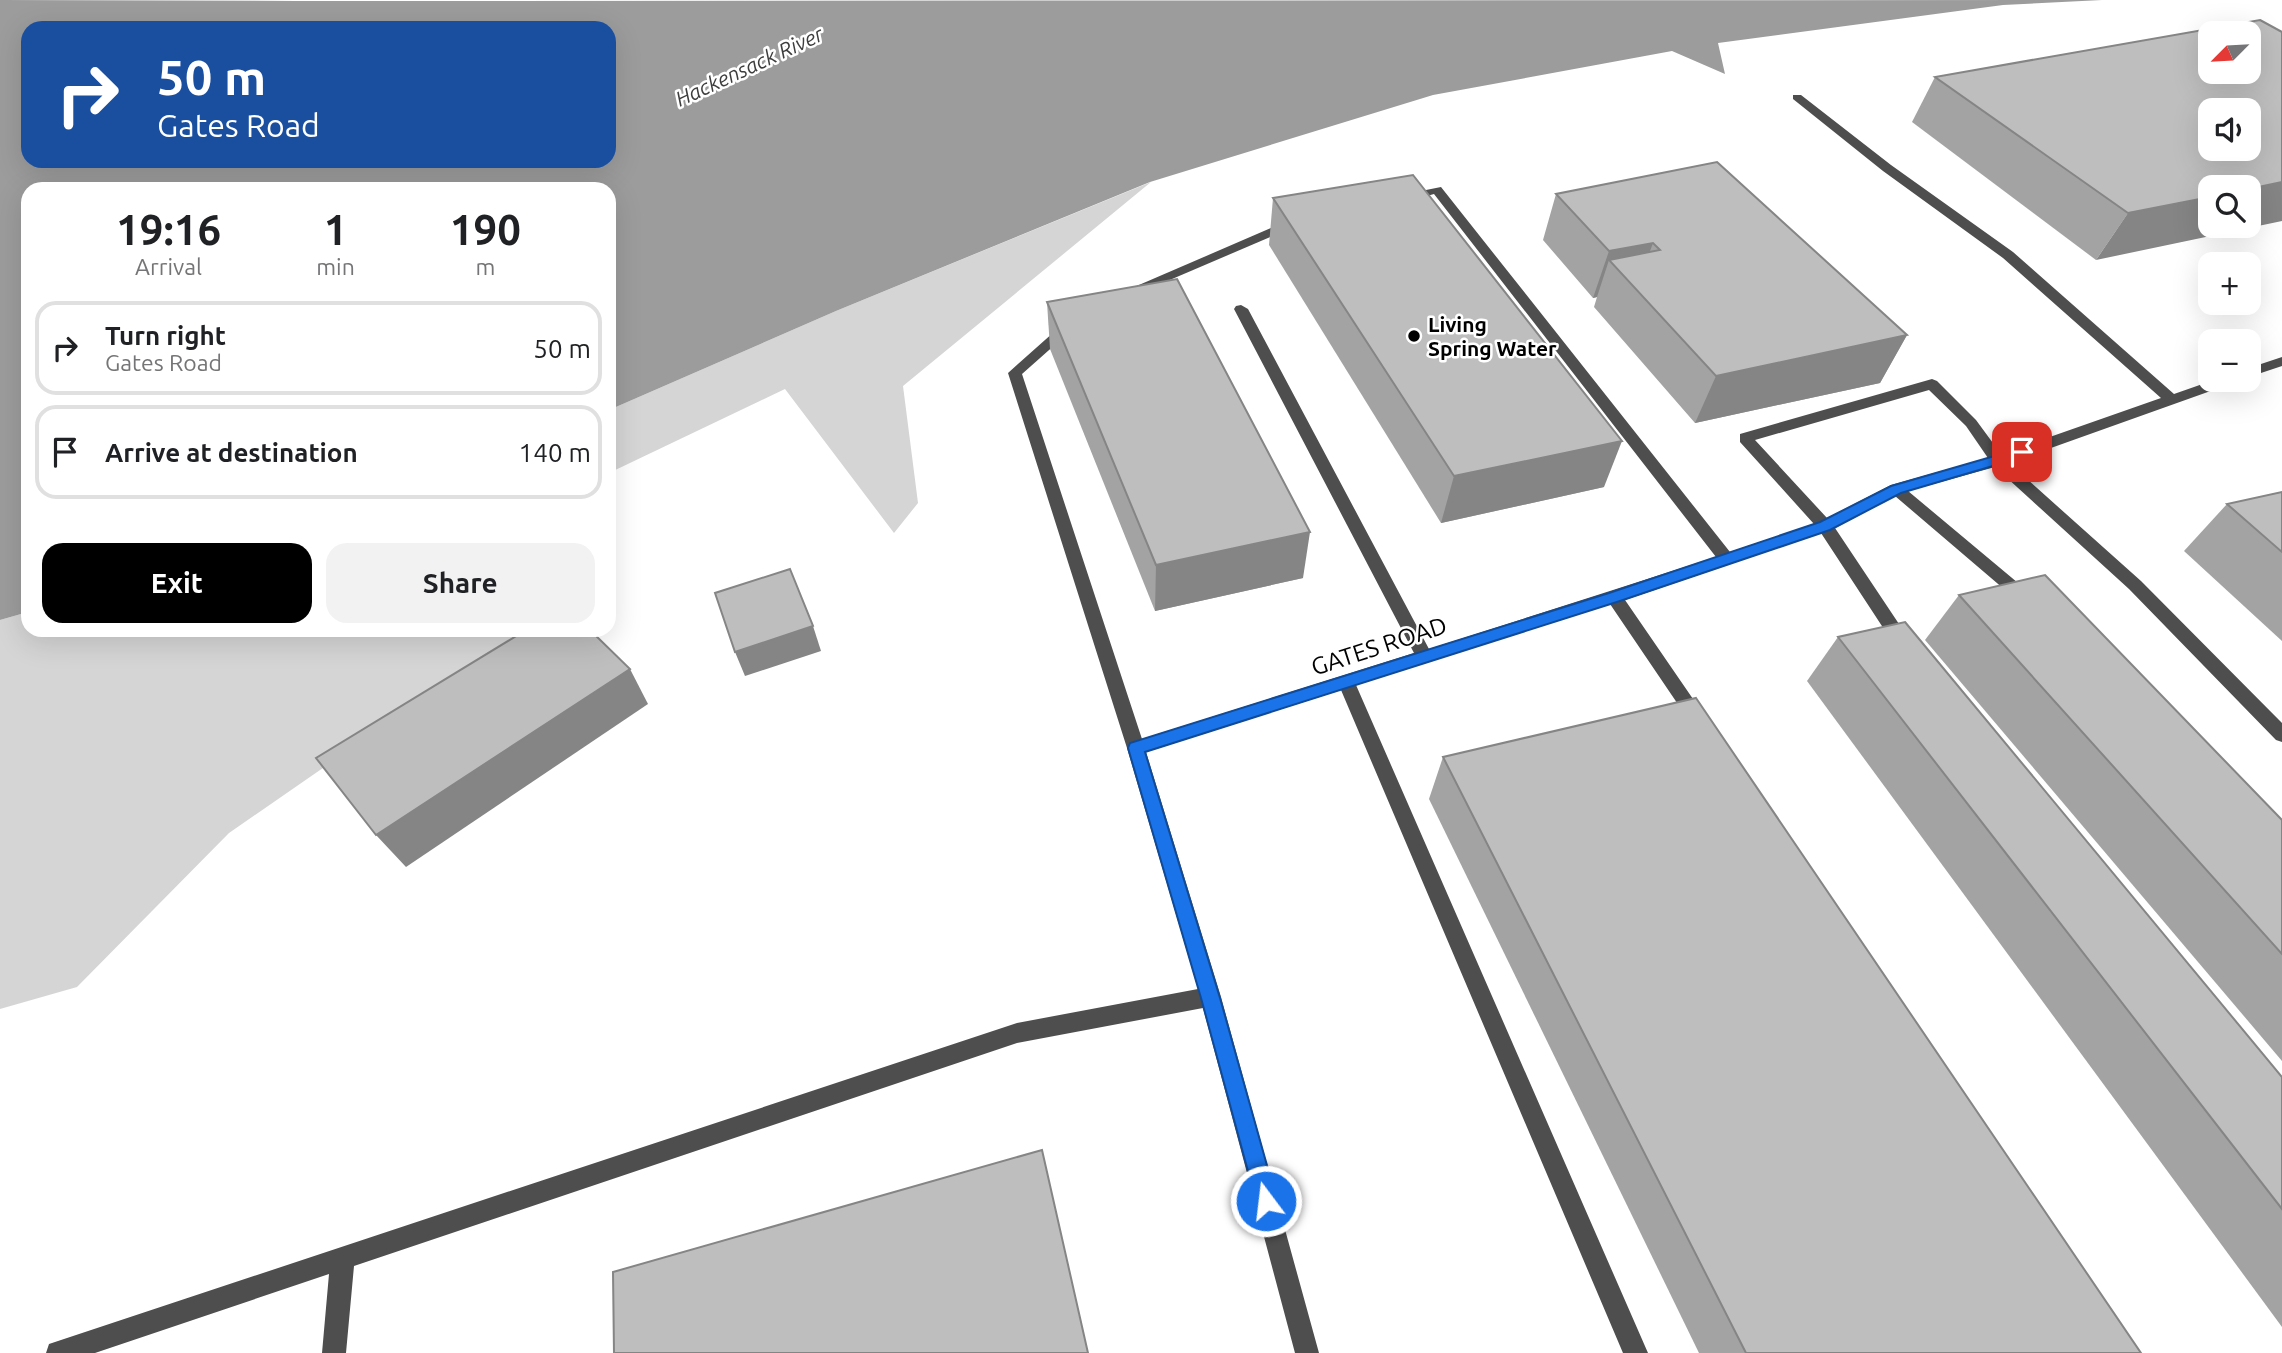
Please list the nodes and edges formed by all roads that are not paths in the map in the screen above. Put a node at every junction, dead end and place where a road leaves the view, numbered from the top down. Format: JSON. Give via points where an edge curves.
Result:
{"nodes":[{"id":1,"x":1797,"y":97,"type":"dead end"},
{"id":2,"x":1385,"y":202,"type":"edge"},
{"id":3,"x":1307,"y":220,"type":"edge"},
{"id":4,"x":1112,"y":299,"type":"edge"},
{"id":5,"x":1241,"y":309,"type":"dead end"},
{"id":6,"x":1077,"y":319,"type":"edge"},
{"id":7,"x":2282,"y":361,"type":"edge"},
{"id":8,"x":2261,"y":369,"type":"edge"},
{"id":9,"x":2198,"y":391,"type":"edge"},
{"id":10,"x":2172,"y":400,"type":"junction"},
{"id":11,"x":1998,"y":461,"type":"junction"},
{"id":12,"x":1896,"y":489,"type":"junction"},
{"id":13,"x":1825,"y":526,"type":"junction"},
{"id":14,"x":1726,"y":558,"type":"junction"},
{"id":15,"x":1614,"y":597,"type":"junction"},
{"id":16,"x":2034,"y":605,"type":"edge"},
{"id":17,"x":1425,"y":657,"type":"junction"},
{"id":18,"x":1914,"y":658,"type":"edge"},
{"id":19,"x":1346,"y":682,"type":"junction"},
{"id":20,"x":1708,"y":734,"type":"edge"},
{"id":21,"x":2282,"y":735,"type":"edge"},
{"id":22,"x":1136,"y":748,"type":"junction"},
{"id":23,"x":1211,"y":998,"type":"junction"},
{"id":24,"x":343,"y":1258,"type":"junction"},
{"id":25,"x":101,"y":1346,"type":"edge"},
{"id":26,"x":58,"y":1353,"type":"edge"},
{"id":27,"x":334,"y":1353,"type":"edge"},
{"id":28,"x":1307,"y":1353,"type":"edge"},
{"id":29,"x":1636,"y":1353,"type":"edge"}],
"edges":[{"from":1,"to":10,"type":"street","via":[[2008,255]]},
{"from":2,"to":14,"type":"street","via":[[1437,190]]},
{"from":3,"to":4,"type":"street","via":[[1280,226]]},
{"from":5,"to":17,"type":"street"},
{"from":6,"to":22,"type":"street","via":[[1015,373]]},
{"from":7,"to":8,"type":"street"},
{"from":9,"to":10,"type":"street","name":"GATES ROAD"},
{"from":10,"to":11,"type":"street","name":"GATES ROAD"},
{"from":11,"to":12,"type":"street","name":"GATES ROAD"},
{"from":11,"to":13,"type":"street","via":[[1971,423],[1933,384],[1745,438]]},
{"from":11,"to":21,"type":"street","via":[[2135,585]]},
{"from":12,"to":13,"type":"street","name":"GATES ROAD"},
{"from":12,"to":16,"type":"street"},
{"from":13,"to":14,"type":"street","name":"GATES ROAD"},
{"from":13,"to":18,"type":"street"},
{"from":14,"to":15,"type":"street","name":"GATES ROAD"},
{"from":15,"to":17,"type":"street","name":"GATES ROAD"},
{"from":15,"to":20,"type":"street"},
{"from":17,"to":19,"type":"street","name":"GATES ROAD"},
{"from":19,"to":22,"type":"street","name":"GATES ROAD"},
{"from":19,"to":29,"type":"street"},
{"from":22,"to":23,"type":"street"},
{"from":23,"to":24,"type":"street","via":[[1017,1033]]},
{"from":23,"to":28,"type":"street"},
{"from":24,"to":25,"type":"street"},
{"from":24,"to":27,"type":"street"},
{"from":25,"to":26,"type":"street"}]}
